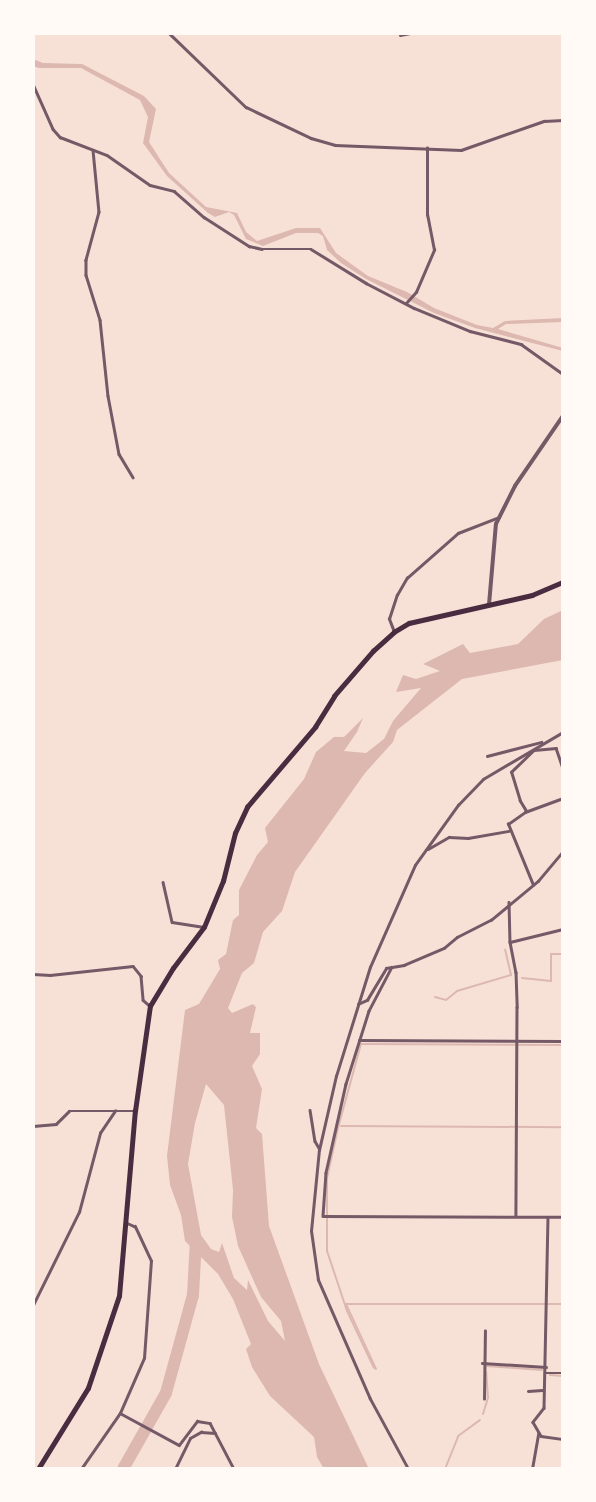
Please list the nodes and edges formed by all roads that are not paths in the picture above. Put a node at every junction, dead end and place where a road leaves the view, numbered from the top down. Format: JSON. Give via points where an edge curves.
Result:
{"nodes":[{"id":1,"x":169,"y":33,"type":"edge"},
{"id":2,"x":410,"y":33,"type":"edge"},
{"id":3,"x":400,"y":35,"type":"dead end"},
{"id":4,"x":33,"y":84,"type":"edge"},
{"id":5,"x":563,"y":120,"type":"edge"},
{"id":6,"x":427,"y":148,"type":"junction"},
{"id":7,"x":93,"y":149,"type":"junction"},
{"id":8,"x":406,"y":303,"type":"junction"},
{"id":9,"x":563,"y":374,"type":"edge"},
{"id":10,"x":563,"y":416,"type":"edge"},
{"id":11,"x":133,"y":477,"type":"dead end"},
{"id":12,"x":499,"y":517,"type":"junction"},
{"id":13,"x":563,"y":582,"type":"edge"},
{"id":14,"x":489,"y":605,"type":"junction"},
{"id":15,"x":394,"y":632,"type":"junction"},
{"id":16,"x":563,"y":732,"type":"edge"},
{"id":17,"x":544,"y":741,"type":"junction"},
{"id":18,"x":527,"y":751,"type":"junction"},
{"id":19,"x":533,"y":751,"type":"junction"},
{"id":20,"x":487,"y":756,"type":"dead end"},
{"id":21,"x":563,"y":768,"type":"edge"},
{"id":22,"x":563,"y":797,"type":"edge"},
{"id":23,"x":526,"y":811,"type":"junction"},
{"id":24,"x":508,"y":831,"type":"junction"},
{"id":25,"x":427,"y":849,"type":"junction"},
{"id":26,"x":563,"y":851,"type":"edge"},
{"id":27,"x":163,"y":882,"type":"dead end"},
{"id":28,"x":533,"y":885,"type":"junction"},
{"id":29,"x":509,"y":902,"type":"junction"},
{"id":30,"x":204,"y":928,"type":"junction"},
{"id":31,"x":563,"y":929,"type":"edge"},
{"id":32,"x":510,"y":942,"type":"junction"},
{"id":33,"x":392,"y":967,"type":"junction"},
{"id":34,"x":33,"y":974,"type":"edge"},
{"id":35,"x":358,"y":1004,"type":"junction"},
{"id":36,"x":150,"y":1006,"type":"junction"},
{"id":37,"x":359,"y":1040,"type":"junction"},
{"id":38,"x":516,"y":1041,"type":"junction"},
{"id":39,"x":563,"y":1041,"type":"edge"},
{"id":40,"x":310,"y":1110,"type":"dead end"},
{"id":41,"x":115,"y":1111,"type":"junction"},
{"id":42,"x":135,"y":1111,"type":"junction"},
{"id":43,"x":33,"y":1126,"type":"edge"},
{"id":44,"x":320,"y":1147,"type":"junction"},
{"id":45,"x":516,"y":1217,"type":"junction"},
{"id":46,"x":548,"y":1217,"type":"junction"},
{"id":47,"x":563,"y":1217,"type":"edge"},
{"id":48,"x":127,"y":1223,"type":"junction"},
{"id":49,"x":33,"y":1305,"type":"edge"},
{"id":50,"x":485,"y":1331,"type":"dead end"},
{"id":51,"x":482,"y":1363,"type":"junction"},
{"id":52,"x":545,"y":1367,"type":"junction"},
{"id":53,"x":545,"y":1373,"type":"junction"},
{"id":54,"x":563,"y":1373,"type":"edge"},
{"id":55,"x":544,"y":1390,"type":"junction"},
{"id":56,"x":528,"y":1391,"type":"dead end"},
{"id":57,"x":484,"y":1399,"type":"dead end"},
{"id":58,"x":122,"y":1414,"type":"junction"},
{"id":59,"x":215,"y":1433,"type":"junction"},
{"id":60,"x":538,"y":1434,"type":"junction"},
{"id":61,"x":563,"y":1438,"type":"edge"},
{"id":62,"x":38,"y":1469,"type":"edge"},
{"id":63,"x":81,"y":1469,"type":"edge"},
{"id":64,"x":175,"y":1469,"type":"edge"},
{"id":65,"x":234,"y":1469,"type":"edge"},
{"id":66,"x":408,"y":1469,"type":"edge"},
{"id":67,"x":532,"y":1469,"type":"edge"}],
"edges":[{"from":1,"to":6,"type":"street","via":[[246,107],[311,138],[335,145]]},
{"from":2,"to":3,"type":"street"},
{"from":4,"to":7,"type":"street","via":[[52,129],[73,144]]},
{"from":5,"to":6,"type":"street","via":[[544,121],[461,150]]},
{"from":6,"to":8,"type":"street","via":[[426,215],[435,250]]},
{"from":7,"to":8,"type":"street","via":[[149,185],[174,191],[249,246],[311,250]]},
{"from":7,"to":11,"type":"street","via":[[99,212],[86,275],[100,320],[119,454]]},
{"from":8,"to":9,"type":"street","via":[[470,331],[521,344]]},
{"from":10,"to":12,"type":"street"},
{"from":12,"to":14,"type":"street"},
{"from":12,"to":15,"type":"street","via":[[458,533],[407,578],[389,619]]},
{"from":13,"to":14,"type":"main road"},
{"from":14,"to":15,"type":"main road","via":[[428,617]]},
{"from":15,"to":30,"type":"main road","via":[[334,696],[315,727],[247,807]]},
{"from":16,"to":17,"type":"street"},
{"from":17,"to":18,"type":"street"},
{"from":17,"to":20,"type":"street"},
{"from":18,"to":19,"type":"street"},
{"from":18,"to":25,"type":"street","via":[[483,779]]},
{"from":19,"to":21,"type":"street","via":[[556,748]]},
{"from":19,"to":23,"type":"street","via":[[511,772]]},
{"from":22,"to":23,"type":"street"},
{"from":23,"to":24,"type":"street","via":[[508,824]]},
{"from":24,"to":25,"type":"street","via":[[449,837]]},
{"from":24,"to":28,"type":"street"},
{"from":25,"to":35,"type":"street","via":[[410,876]]},
{"from":26,"to":28,"type":"street"},
{"from":27,"to":30,"type":"street","via":[[172,922]]},
{"from":28,"to":29,"type":"street"},
{"from":29,"to":32,"type":"street"},
{"from":29,"to":33,"type":"street","via":[[491,920],[444,948]]},
{"from":30,"to":36,"type":"main road"},
{"from":31,"to":32,"type":"street"},
{"from":32,"to":38,"type":"street","via":[[516,972]]},
{"from":33,"to":35,"type":"street","via":[[382,971],[367,1000]]},
{"from":33,"to":37,"type":"street"},
{"from":34,"to":36,"type":"street","via":[[133,966]]},
{"from":35,"to":44,"type":"street"},
{"from":36,"to":42,"type":"main road"},
{"from":37,"to":38,"type":"street"},
{"from":37,"to":45,"type":"street","via":[[332,1142],[323,1216]]},
{"from":38,"to":39,"type":"street"},
{"from":38,"to":45,"type":"street"},
{"from":40,"to":44,"type":"street","via":[[315,1142]]},
{"from":41,"to":42,"type":"street"},
{"from":41,"to":43,"type":"street","via":[[69,1111],[56,1124]]},
{"from":41,"to":49,"type":"street","via":[[100,1133],[79,1212]]},
{"from":42,"to":48,"type":"main road"},
{"from":44,"to":66,"type":"street","via":[[311,1231],[318,1280],[370,1399]]},
{"from":45,"to":46,"type":"street"},
{"from":46,"to":47,"type":"street"},
{"from":46,"to":52,"type":"street"},
{"from":48,"to":58,"type":"street","via":[[135,1227],[150,1261],[144,1358]]},
{"from":48,"to":62,"type":"main road","via":[[119,1296],[88,1388]]},
{"from":50,"to":51,"type":"street"},
{"from":51,"to":52,"type":"street"},
{"from":51,"to":57,"type":"street"},
{"from":52,"to":53,"type":"street"},
{"from":53,"to":54,"type":"street"},
{"from":53,"to":55,"type":"street"},
{"from":55,"to":56,"type":"street"},
{"from":55,"to":60,"type":"street","via":[[544,1408],[533,1422]]},
{"from":58,"to":59,"type":"street","via":[[179,1445],[197,1421],[210,1423]]},
{"from":58,"to":63,"type":"street"},
{"from":59,"to":64,"type":"street","via":[[201,1432],[190,1438]]},
{"from":59,"to":65,"type":"street"},
{"from":60,"to":61,"type":"street"},
{"from":60,"to":67,"type":"street"}]}
